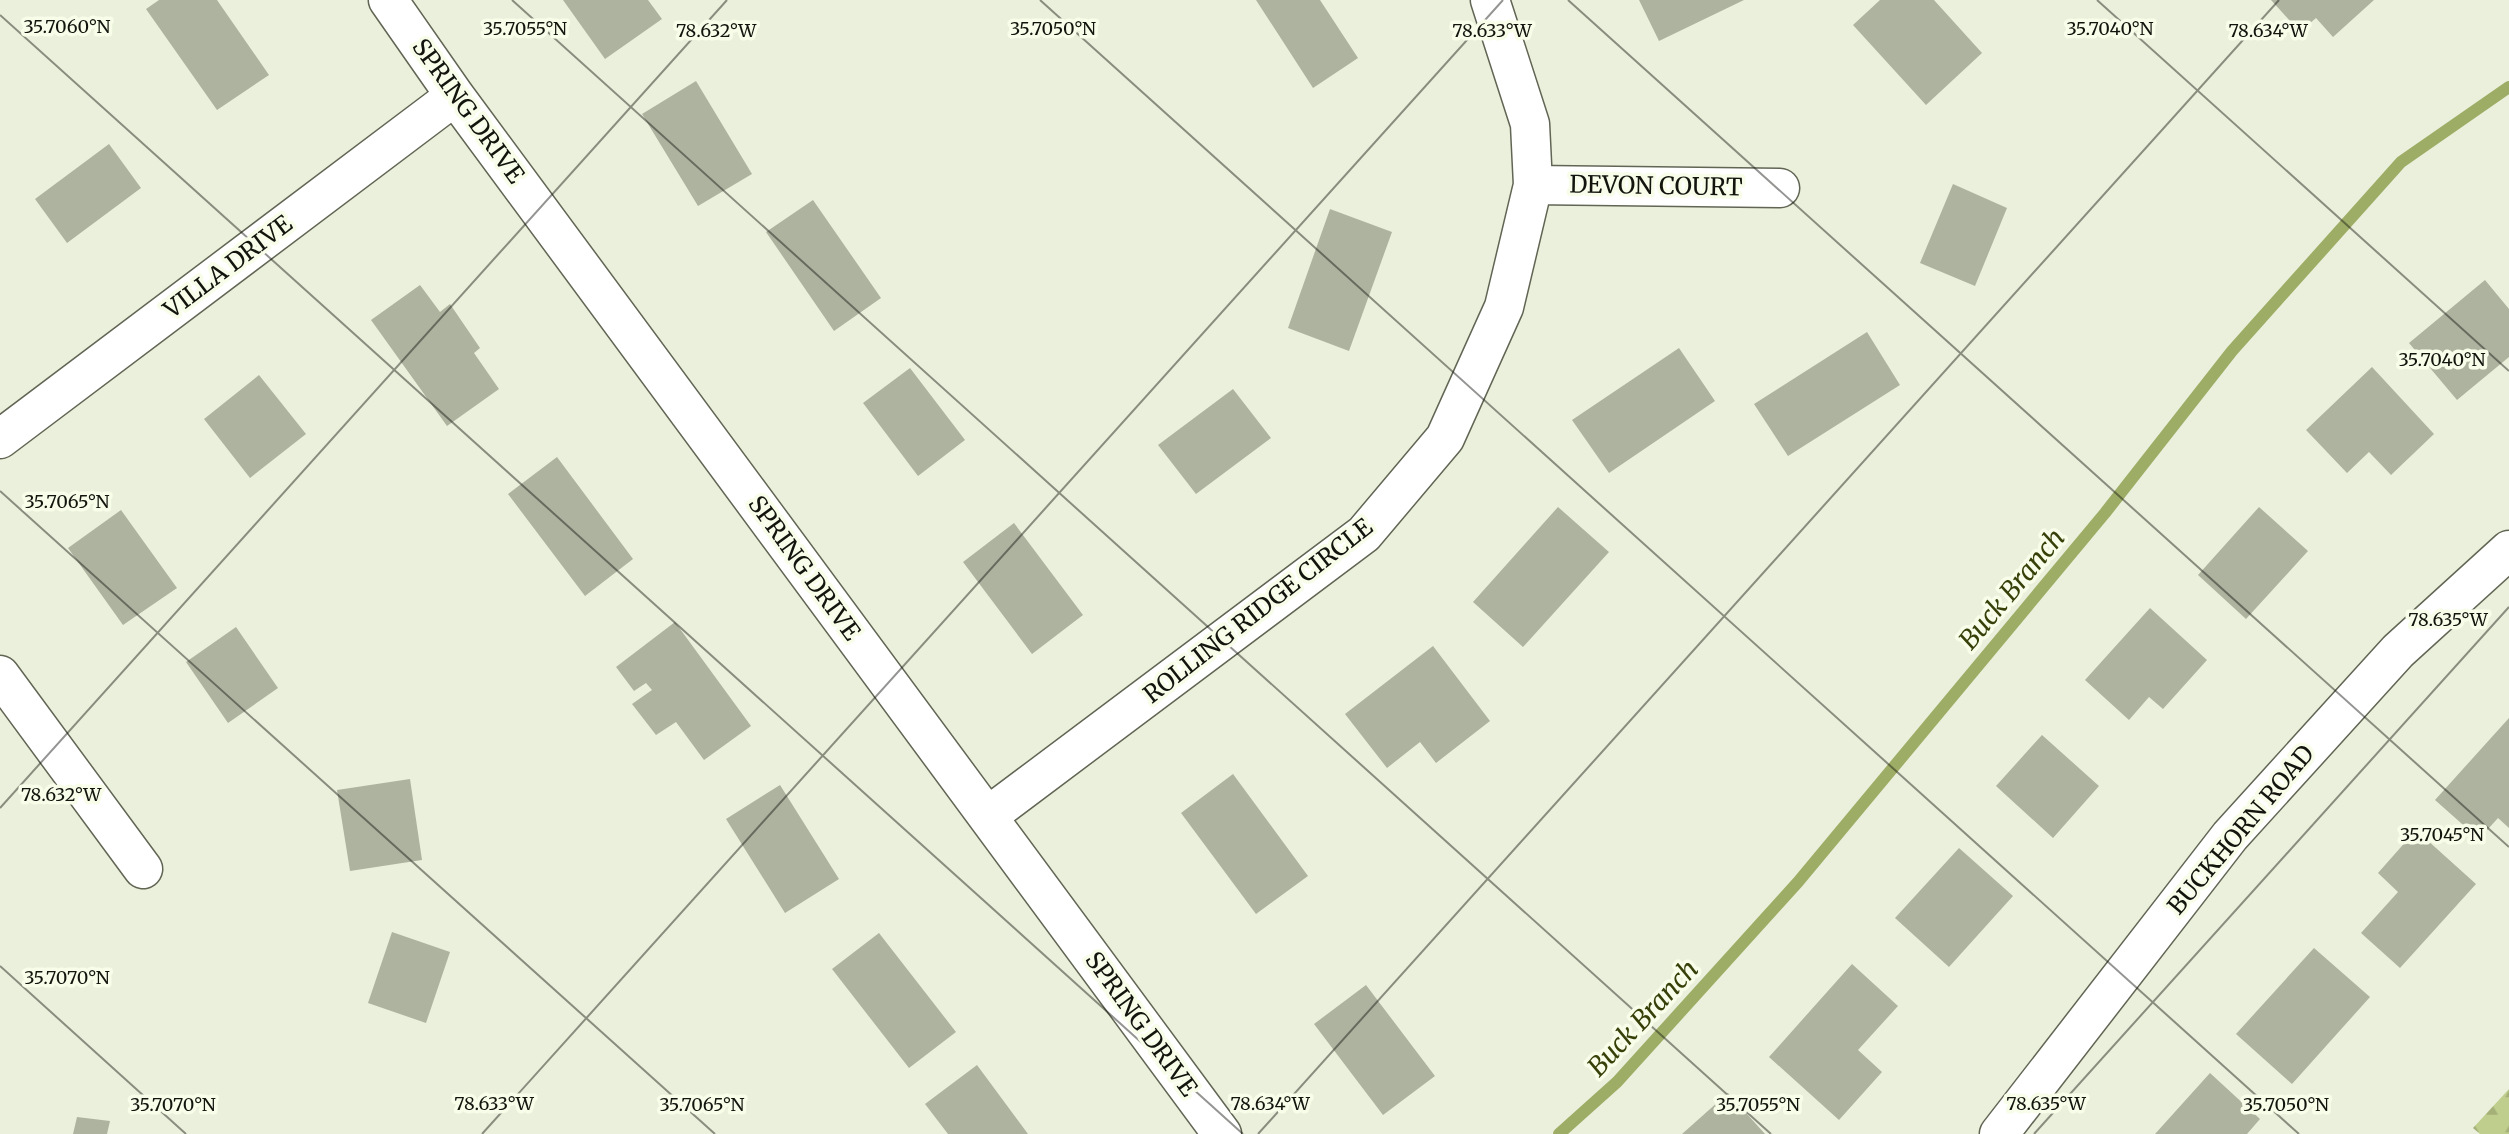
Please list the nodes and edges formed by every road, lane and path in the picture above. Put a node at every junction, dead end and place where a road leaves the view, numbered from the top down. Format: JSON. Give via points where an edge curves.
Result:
{"nodes":[{"id":1,"x":388,"y":0,"type":"edge"},
{"id":2,"x":1490,"y":0,"type":"edge"},
{"id":3,"x":455,"y":96,"type":"junction"},
{"id":4,"x":1533,"y":185,"type":"junction"},
{"id":5,"x":1780,"y":188,"type":"dead end"},
{"id":6,"x":0,"y":439,"type":"edge"},
{"id":7,"x":2509,"y":550,"type":"edge"},
{"id":8,"x":0,"y":675,"type":"edge"},
{"id":9,"x":988,"y":816,"type":"junction"},
{"id":10,"x":143,"y":869,"type":"dead end"},
{"id":11,"x":1222,"y":1134,"type":"edge"},
{"id":12,"x":1998,"y":1134,"type":"edge"}],
"edges":[{"from":1,"to":3,"type":"street","name":"SPRING DRIVE"},
{"from":2,"to":4,"type":"street","name":"ROLLING RIDGE CIRCLE","via":[[1530,124]]},
{"from":3,"to":6,"type":"street","name":"VILLA DRIVE"},
{"from":3,"to":9,"type":"street","name":"SPRING DRIVE"},
{"from":4,"to":5,"type":"street","name":"DEVON COURT"},
{"from":4,"to":9,"type":"street","name":"ROLLING RIDGE CIRCLE","via":[[1504,307],[1445,438],[1364,534]]},
{"from":7,"to":12,"type":"street","name":"BUCKHORN ROAD","via":[[2398,651],[2230,836]]},
{"from":8,"to":10,"type":"street"},
{"from":9,"to":11,"type":"street","name":"SPRING DRIVE"}]}
